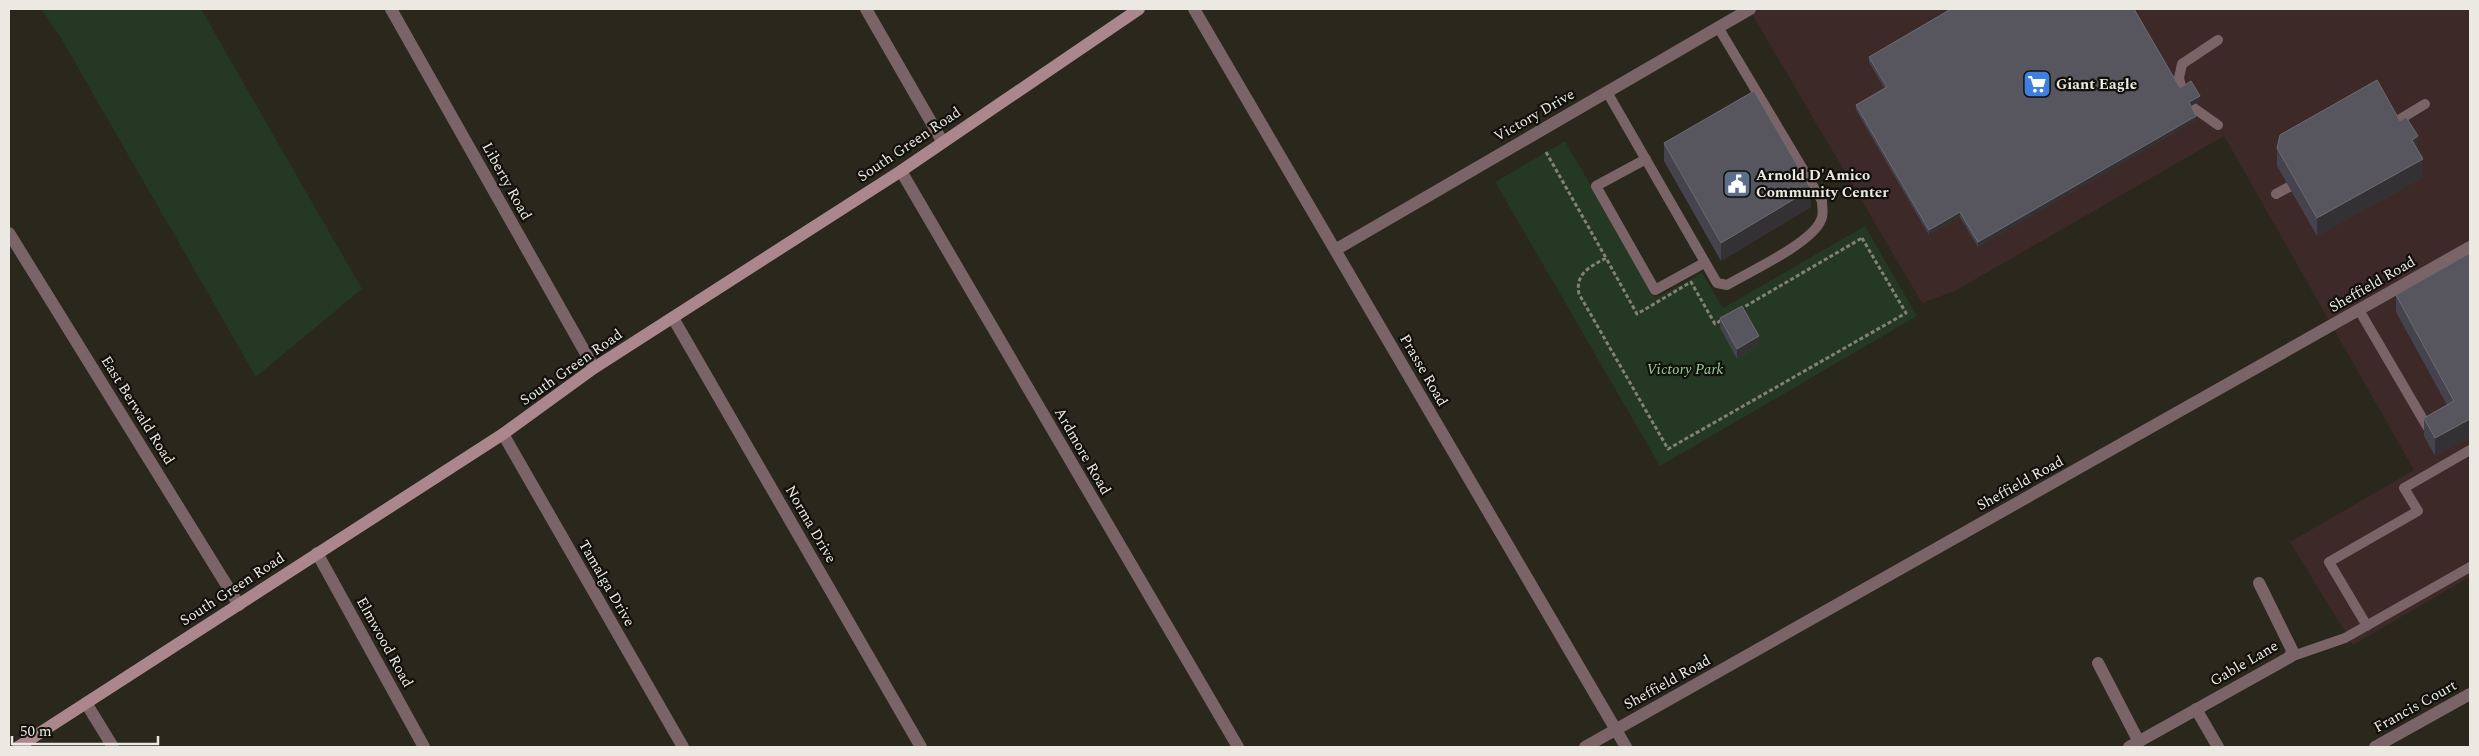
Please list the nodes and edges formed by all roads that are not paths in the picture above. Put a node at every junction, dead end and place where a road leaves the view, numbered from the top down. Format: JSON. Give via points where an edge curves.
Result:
{"nodes":[{"id":1,"x":391,"y":9,"type":"edge"},
{"id":2,"x":866,"y":9,"type":"edge"},
{"id":3,"x":1139,"y":9,"type":"edge"},
{"id":4,"x":1194,"y":9,"type":"edge"},
{"id":5,"x":1750,"y":9,"type":"edge"},
{"id":6,"x":1718,"y":27,"type":"junction"},
{"id":7,"x":2218,"y":40,"type":"dead end"},
{"id":8,"x":2182,"y":91,"type":"edge"},
{"id":9,"x":1607,"y":92,"type":"junction"},
{"id":10,"x":2425,"y":104,"type":"dead end"},
{"id":11,"x":2191,"y":106,"type":"edge"},
{"id":12,"x":2392,"y":124,"type":"edge"},
{"id":13,"x":2218,"y":125,"type":"dead end"},
{"id":14,"x":942,"y":141,"type":"junction"},
{"id":15,"x":1646,"y":159,"type":"junction"},
{"id":16,"x":901,"y":171,"type":"junction"},
{"id":17,"x":2289,"y":187,"type":"edge"},
{"id":18,"x":2276,"y":194,"type":"dead end"},
{"id":19,"x":9,"y":233,"type":"edge"},
{"id":20,"x":2470,"y":249,"type":"edge"},
{"id":21,"x":1335,"y":250,"type":"junction"},
{"id":22,"x":1704,"y":263,"type":"junction"},
{"id":23,"x":2359,"y":310,"type":"junction"},
{"id":24,"x":673,"y":318,"type":"junction"},
{"id":25,"x":594,"y":368,"type":"junction"},
{"id":26,"x":2428,"y":428,"type":"edge"},
{"id":27,"x":503,"y":434,"type":"junction"},
{"id":28,"x":2470,"y":450,"type":"edge"},
{"id":29,"x":317,"y":553,"type":"junction"},
{"id":30,"x":2470,"y":566,"type":"edge"},
{"id":31,"x":2259,"y":584,"type":"dead end"},
{"id":32,"x":239,"y":605,"type":"junction"},
{"id":33,"x":2367,"y":626,"type":"junction"},
{"id":34,"x":2290,"y":657,"type":"junction"},
{"id":35,"x":2098,"y":663,"type":"dead end"},
{"id":36,"x":2470,"y":694,"type":"edge"},
{"id":37,"x":86,"y":703,"type":"junction"},
{"id":38,"x":2196,"y":709,"type":"junction"},
{"id":39,"x":1616,"y":730,"type":"junction"},
{"id":40,"x":2134,"y":745,"type":"edge"},
{"id":41,"x":18,"y":747,"type":"edge"},
{"id":42,"x":112,"y":747,"type":"edge"},
{"id":43,"x":424,"y":747,"type":"edge"},
{"id":44,"x":683,"y":747,"type":"edge"},
{"id":45,"x":921,"y":747,"type":"edge"},
{"id":46,"x":1238,"y":747,"type":"edge"},
{"id":47,"x":1586,"y":747,"type":"edge"},
{"id":48,"x":1626,"y":747,"type":"edge"},
{"id":49,"x":2218,"y":747,"type":"edge"},
{"id":50,"x":2375,"y":747,"type":"edge"}],
"edges":[{"from":1,"to":25,"type":"street","name":"Liberty Road"},
{"from":2,"to":14,"type":"street"},
{"from":3,"to":14,"type":"main road","name":"South Green Road"},
{"from":4,"to":21,"type":"street","name":"Prasse Road"},
{"from":5,"to":6,"type":"street","name":"Victory Drive"},
{"from":6,"to":9,"type":"street","name":"Victory Drive"},
{"from":6,"to":22,"type":"lane","via":[[1822,201],[1822,218],[1805,240],[1727,285],[1717,283]]},
{"from":7,"to":8,"type":"lane","via":[[2182,64],[2179,78]]},
{"from":9,"to":15,"type":"lane"},
{"from":9,"to":21,"type":"street","name":"Victory Drive"},
{"from":10,"to":12,"type":"lane"},
{"from":11,"to":13,"type":"lane"},
{"from":14,"to":16,"type":"main road","name":"South Green Road"},
{"from":15,"to":22,"type":"lane"},
{"from":15,"to":22,"type":"lane","via":[[1596,186],[1655,290]]},
{"from":16,"to":24,"type":"main road","name":"South Green Road"},
{"from":16,"to":46,"type":"street","name":"Ardmore Road"},
{"from":17,"to":18,"type":"lane"},
{"from":19,"to":32,"type":"street","name":"East Berwald Road"},
{"from":20,"to":23,"type":"street","name":"Sheffield Road"},
{"from":21,"to":39,"type":"street","name":"Prasse Road"},
{"from":23,"to":26,"type":"lane"},
{"from":23,"to":39,"type":"street","name":"Sheffield Road"},
{"from":24,"to":25,"type":"main road","name":"South Green Road"},
{"from":24,"to":45,"type":"street","name":"Norma Drive"},
{"from":25,"to":27,"type":"main road","name":"South Green Road"},
{"from":27,"to":29,"type":"main road","name":"South Green Road"},
{"from":27,"to":44,"type":"street","name":"Tamalga Drive"},
{"from":28,"to":33,"type":"lane","via":[[2404,488],[2418,511],[2329,562]]},
{"from":29,"to":32,"type":"main road","name":"South Green Road"},
{"from":29,"to":43,"type":"street","name":"Elmwood Road"},
{"from":30,"to":33,"type":"lane"},
{"from":31,"to":34,"type":"street","name":"Gable Lane","via":[[2292,650]]},
{"from":32,"to":37,"type":"main road","name":"South Green Road"},
{"from":33,"to":34,"type":"lane","via":[[2345,638]]},
{"from":34,"to":38,"type":"street","name":"Gable Lane"},
{"from":35,"to":40,"type":"street","name":"Gable Lane"},
{"from":36,"to":50,"type":"street","name":"Francis Court"},
{"from":37,"to":41,"type":"main road","name":"South Green Road"},
{"from":37,"to":42,"type":"street"},
{"from":38,"to":40,"type":"street","name":"Gable Lane"},
{"from":38,"to":49,"type":"street"},
{"from":39,"to":47,"type":"street","name":"Sheffield Road"},
{"from":39,"to":48,"type":"street","name":"Prasse Road"}]}
